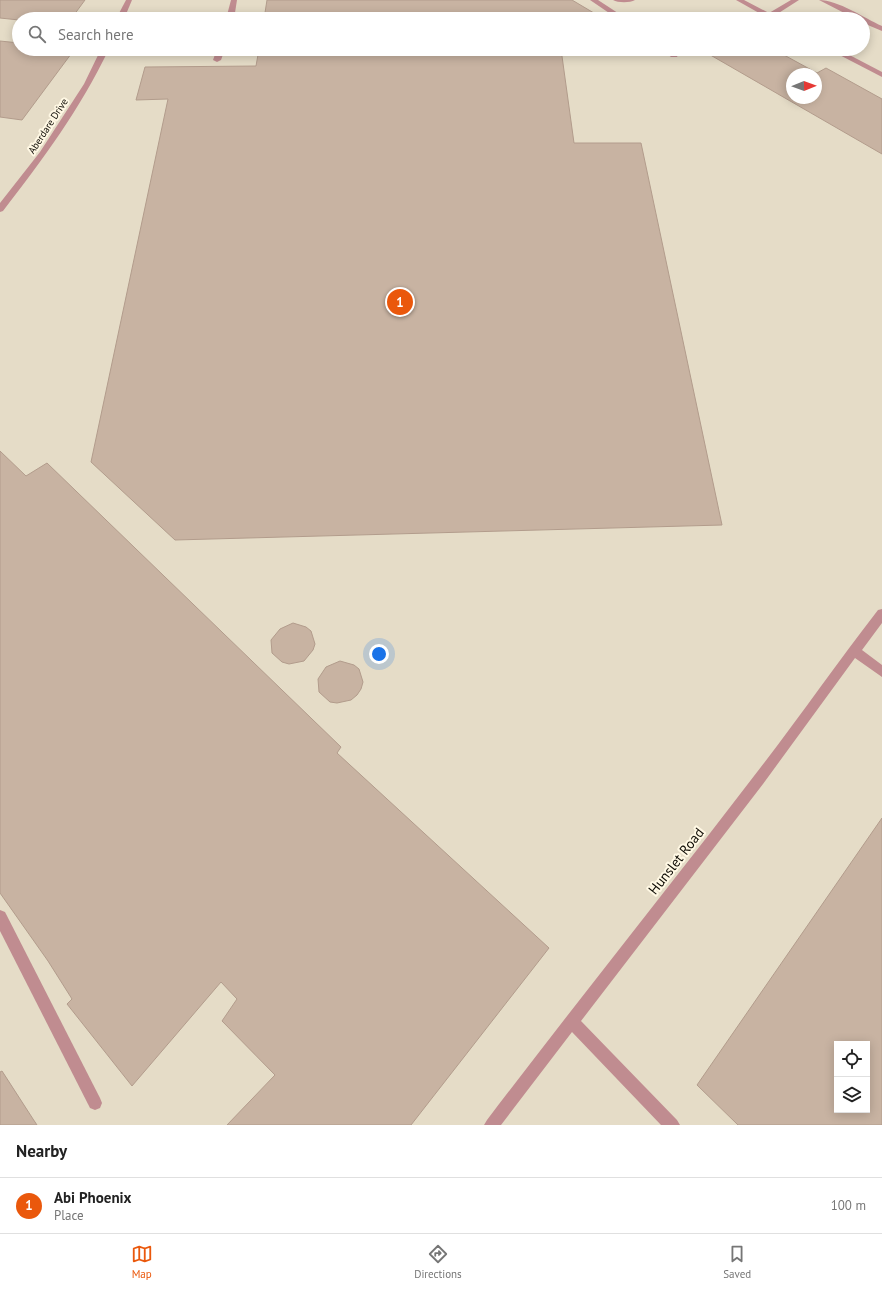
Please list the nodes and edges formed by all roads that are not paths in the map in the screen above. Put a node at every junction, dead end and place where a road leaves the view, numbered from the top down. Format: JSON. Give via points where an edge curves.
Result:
{"nodes":[{"id":1,"x":129,"y":0,"type":"edge"},
{"id":2,"x":234,"y":0,"type":"edge"},
{"id":3,"x":593,"y":0,"type":"edge"},
{"id":4,"x":616,"y":0,"type":"edge"},
{"id":5,"x":632,"y":0,"type":"edge"},
{"id":6,"x":739,"y":0,"type":"edge"},
{"id":7,"x":796,"y":0,"type":"edge"},
{"id":8,"x":822,"y":0,"type":"edge"},
{"id":9,"x":123,"y":12,"type":"edge"},
{"id":10,"x":231,"y":12,"type":"edge"},
{"id":11,"x":612,"y":12,"type":"edge"},
{"id":12,"x":762,"y":12,"type":"edge"},
{"id":13,"x":778,"y":12,"type":"edge"},
{"id":14,"x":847,"y":12,"type":"edge"},
{"id":15,"x":870,"y":23,"type":"edge"},
{"id":16,"x":882,"y":29,"type":"edge"},
{"id":17,"x":102,"y":56,"type":"edge"},
{"id":18,"x":218,"y":56,"type":"edge"},
{"id":19,"x":845,"y":56,"type":"edge"},
{"id":20,"x":217,"y":60,"type":"dead end"},
{"id":21,"x":882,"y":75,"type":"edge"},
{"id":22,"x":0,"y":209,"type":"edge"},
{"id":23,"x":882,"y":614,"type":"edge"},
{"id":24,"x":852,"y":650,"type":"junction"},
{"id":25,"x":882,"y":672,"type":"edge"},
{"id":26,"x":0,"y":917,"type":"edge"},
{"id":27,"x":571,"y":1021,"type":"junction"},
{"id":28,"x":95,"y":1103,"type":"dead end"},
{"id":29,"x":492,"y":1125,"type":"edge"},
{"id":30,"x":672,"y":1125,"type":"edge"}],
"edges":[{"from":1,"to":9,"type":"street"},
{"from":2,"to":10,"type":"street"},
{"from":3,"to":11,"type":"street"},
{"from":4,"to":5,"type":"street"},
{"from":6,"to":12,"type":"street"},
{"from":7,"to":13,"type":"street"},
{"from":8,"to":14,"type":"street"},
{"from":15,"to":16,"type":"street"},
{"from":17,"to":22,"type":"street","name":"Aberdare Drive","via":[[88,84],[43,154]]},
{"from":18,"to":20,"type":"street"},
{"from":19,"to":21,"type":"street"},
{"from":23,"to":24,"type":"street","name":"Hunslet Road"},
{"from":24,"to":25,"type":"street"},
{"from":24,"to":27,"type":"street","name":"Hunslet Road","via":[[760,779]]},
{"from":26,"to":28,"type":"street"},
{"from":27,"to":29,"type":"street","name":"Hunslet Road"},
{"from":27,"to":30,"type":"street"}]}
